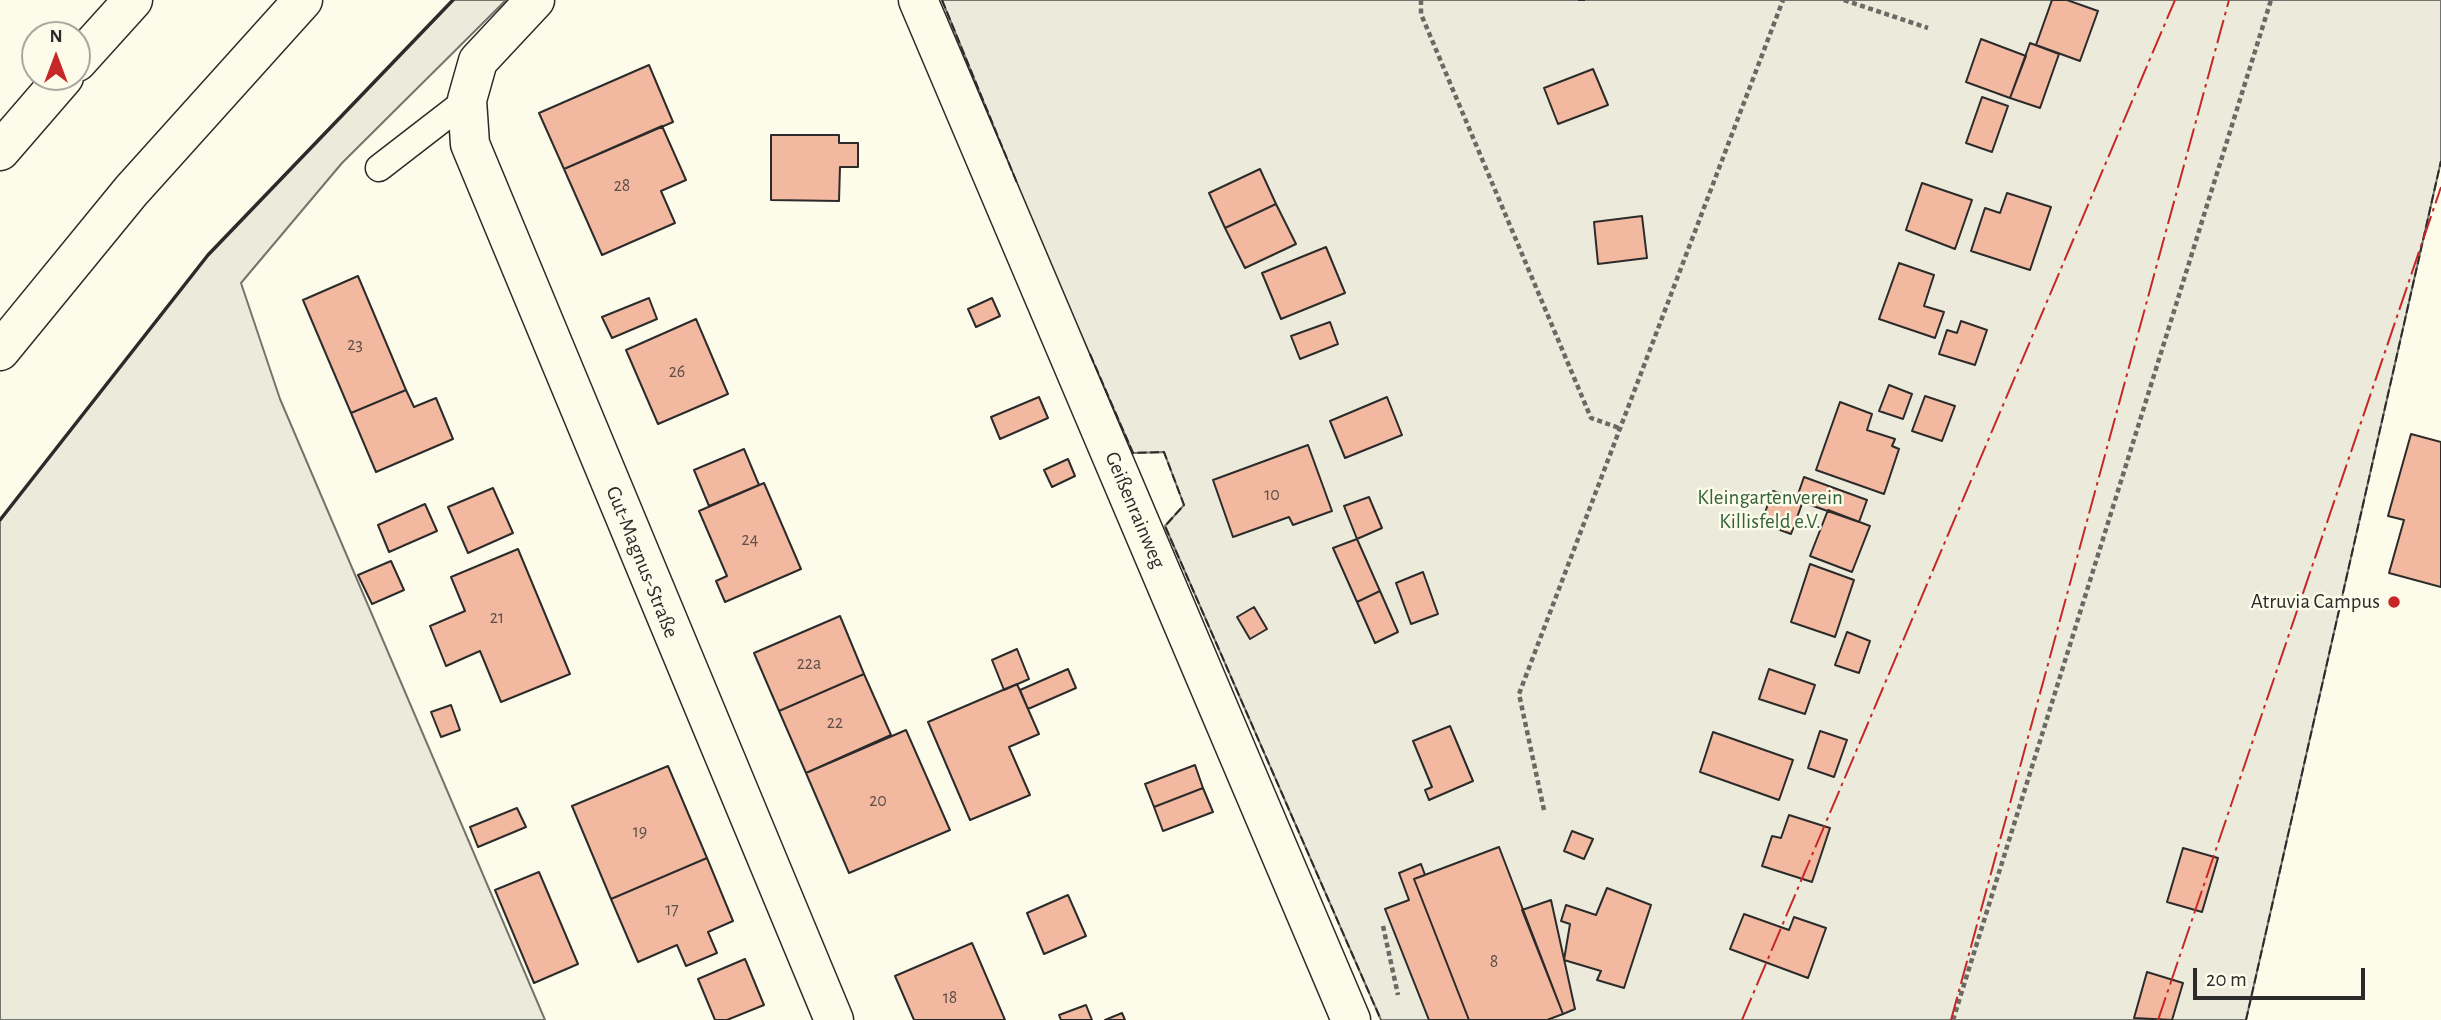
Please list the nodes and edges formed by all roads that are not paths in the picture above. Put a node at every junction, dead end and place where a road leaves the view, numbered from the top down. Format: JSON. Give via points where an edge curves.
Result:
{"nodes":[{"id":1,"x":133,"y":0,"type":"edge"},
{"id":2,"x":303,"y":0,"type":"edge"},
{"id":3,"x":535,"y":0,"type":"edge"},
{"id":4,"x":918,"y":0,"type":"edge"},
{"id":5,"x":91,"y":46,"type":"edge"},
{"id":6,"x":52,"y":91,"type":"edge"},
{"id":7,"x":467,"y":100,"type":"junction"},
{"id":8,"x":0,"y":150,"type":"edge"},
{"id":9,"x":379,"y":168,"type":"dead end"},
{"id":10,"x":0,"y":351,"type":"edge"},
{"id":11,"x":834,"y":1020,"type":"edge"},
{"id":12,"x":1350,"y":1020,"type":"edge"}],
"edges":[{"from":1,"to":5,"type":"main road"},
{"from":2,"to":10,"type":"main road","via":[[131,191]]},
{"from":3,"to":7,"type":"main road","name":"Gut-Magnus-Straße","via":[[478,61]]},
{"from":4,"to":12,"type":"main road","name":"Geißenrainweg"},
{"from":6,"to":8,"type":"main road"},
{"from":7,"to":9,"type":"lane"},
{"from":7,"to":11,"type":"main road","name":"Gut-Magnus-Straße","via":[[470,144]]}]}
